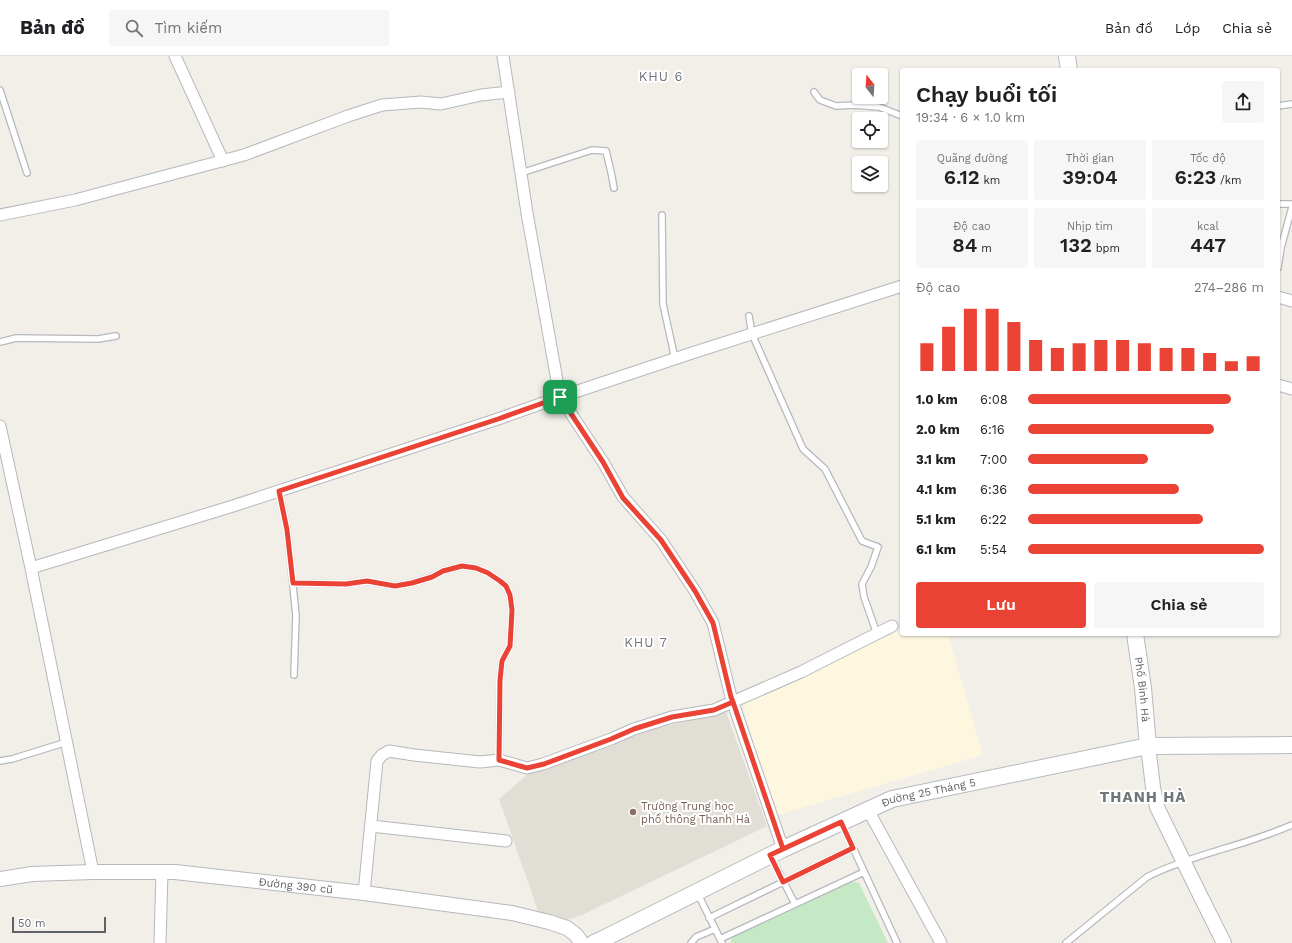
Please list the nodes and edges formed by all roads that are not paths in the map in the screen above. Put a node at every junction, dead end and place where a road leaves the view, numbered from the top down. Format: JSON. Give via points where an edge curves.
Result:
{"nodes":[{"id":1,"x":175,"y":56,"type":"edge"},
{"id":2,"x":503,"y":56,"type":"edge"},
{"id":3,"x":1067,"y":56,"type":"edge"},
{"id":4,"x":1069,"y":68,"type":"edge"},
{"id":5,"x":0,"y":90,"type":"edge"},
{"id":6,"x":508,"y":92,"type":"junction"},
{"id":7,"x":814,"y":92,"type":"dead end"},
{"id":8,"x":1292,"y":104,"type":"edge"},
{"id":9,"x":1280,"y":106,"type":"edge"},
{"id":10,"x":900,"y":115,"type":"edge"},
{"id":11,"x":223,"y":161,"type":"junction"},
{"id":12,"x":27,"y":173,"type":"dead end"},
{"id":13,"x":521,"y":173,"type":"junction"},
{"id":14,"x":614,"y":188,"type":"dead end"},
{"id":15,"x":1280,"y":204,"type":"edge"},
{"id":16,"x":1292,"y":204,"type":"edge"},
{"id":17,"x":1292,"y":207,"type":"edge"},
{"id":18,"x":0,"y":215,"type":"edge"},
{"id":19,"x":662,"y":215,"type":"dead end"},
{"id":20,"x":1280,"y":255,"type":"edge"},
{"id":21,"x":900,"y":287,"type":"edge"},
{"id":22,"x":1280,"y":298,"type":"edge"},
{"id":23,"x":1292,"y":301,"type":"edge"},
{"id":24,"x":749,"y":316,"type":"dead end"},
{"id":25,"x":752,"y":334,"type":"junction"},
{"id":26,"x":116,"y":336,"type":"dead end"},
{"id":27,"x":0,"y":342,"type":"edge"},
{"id":28,"x":675,"y":359,"type":"junction"},
{"id":29,"x":1280,"y":386,"type":"edge"},
{"id":30,"x":1292,"y":389,"type":"edge"},
{"id":31,"x":560,"y":397,"type":"junction"},
{"id":32,"x":0,"y":426,"type":"edge"},
{"id":33,"x":279,"y":491,"type":"junction"},
{"id":34,"x":31,"y":568,"type":"junction"},
{"id":35,"x":293,"y":583,"type":"junction"},
{"id":36,"x":892,"y":626,"type":"dead end"},
{"id":37,"x":877,"y":634,"type":"junction"},
{"id":38,"x":1135,"y":636,"type":"edge"},
{"id":39,"x":294,"y":675,"type":"dead end"},
{"id":40,"x":733,"y":702,"type":"junction"},
{"id":41,"x":67,"y":742,"type":"junction"},
{"id":42,"x":1292,"y":745,"type":"edge"},
{"id":43,"x":1148,"y":746,"type":"junction"},
{"id":44,"x":499,"y":760,"type":"junction"},
{"id":45,"x":0,"y":761,"type":"edge"},
{"id":46,"x":868,"y":810,"type":"junction"},
{"id":47,"x":841,"y":822,"type":"junction"},
{"id":48,"x":370,"y":826,"type":"junction"},
{"id":49,"x":1292,"y":826,"type":"edge"},
{"id":50,"x":506,"y":841,"type":"dead end"},
{"id":51,"x":853,"y":848,"type":"junction"},
{"id":52,"x":777,"y":852,"type":"junction"},
{"id":53,"x":1183,"y":862,"type":"junction"},
{"id":54,"x":93,"y":872,"type":"junction"},
{"id":55,"x":162,"y":872,"type":"junction"},
{"id":56,"x":864,"y":872,"type":"junction"},
{"id":57,"x":0,"y":879,"type":"edge"},
{"id":58,"x":783,"y":882,"type":"junction"},
{"id":59,"x":697,"y":892,"type":"junction"},
{"id":60,"x":364,"y":893,"type":"junction"},
{"id":61,"x":795,"y":904,"type":"junction"},
{"id":62,"x":709,"y":918,"type":"junction"},
{"id":63,"x":715,"y":929,"type":"junction"},
{"id":64,"x":721,"y":941,"type":"edge"},
{"id":65,"x":160,"y":943,"type":"edge"},
{"id":66,"x":582,"y":943,"type":"edge"},
{"id":67,"x":594,"y":943,"type":"edge"},
{"id":68,"x":691,"y":943,"type":"edge"},
{"id":69,"x":898,"y":943,"type":"edge"},
{"id":70,"x":941,"y":943,"type":"edge"},
{"id":71,"x":1066,"y":943,"type":"edge"},
{"id":72,"x":1224,"y":943,"type":"edge"}],
"edges":[{"from":1,"to":11,"type":"street"},
{"from":2,"to":6,"type":"street"},
{"from":3,"to":4,"type":"main road"},
{"from":5,"to":12,"type":"lane"},
{"from":6,"to":11,"type":"street","via":[[441,104],[421,102],[382,106]]},
{"from":6,"to":13,"type":"street"},
{"from":7,"to":10,"type":"lane","via":[[820,100],[836,106],[879,107]]},
{"from":8,"to":9,"type":"lane"},
{"from":11,"to":18,"type":"street","via":[[75,200]]},
{"from":13,"to":14,"type":"lane","via":[[592,150],[606,152]]},
{"from":13,"to":31,"type":"street"},
{"from":15,"to":16,"type":"lane"},
{"from":17,"to":20,"type":"lane"},
{"from":19,"to":28,"type":"lane","via":[[663,304]]},
{"from":21,"to":25,"type":"street"},
{"from":22,"to":23,"type":"street"},
{"from":24,"to":25,"type":"lane"},
{"from":25,"to":28,"type":"street"},
{"from":25,"to":37,"type":"lane","via":[[803,449],[825,468],[862,541],[878,547],[862,584]]},
{"from":26,"to":27,"type":"lane","via":[[98,339],[16,338]]},
{"from":28,"to":31,"type":"street"},
{"from":29,"to":30,"type":"street"},
{"from":31,"to":33,"type":"street"},
{"from":31,"to":40,"type":"street","via":[[603,462],[623,498],[661,540],[695,591],[713,623]]},
{"from":32,"to":34,"type":"street"},
{"from":33,"to":34,"type":"street"},
{"from":33,"to":35,"type":"lane","via":[[287,530]]},
{"from":34,"to":41,"type":"street"},
{"from":35,"to":39,"type":"lane","via":[[296,615]]},
{"from":35,"to":44,"type":"lane","via":[[346,584],[367,581],[395,586],[462,566],[488,573],[506,586],[512,610],[510,646],[502,661],[500,680]]},
{"from":36,"to":37,"type":"street"},
{"from":37,"to":40,"type":"street"},
{"from":38,"to":43,"type":"main road","name":"Phố Bình Hà"},
{"from":40,"to":44,"type":"street","via":[[714,710],[672,717],[634,729],[544,764],[527,768]]},
{"from":40,"to":52,"type":"street"},
{"from":41,"to":45,"type":"lane"},
{"from":41,"to":54,"type":"street"},
{"from":42,"to":43,"type":"main road","name":"Đường 25 Tháng 5"},
{"from":43,"to":46,"type":"main road","name":"Đường 25 Tháng 5","via":[[892,798]]},
{"from":43,"to":53,"type":"street","via":[[1152,787],[1157,807]]},
{"from":44,"to":48,"type":"street","via":[[480,762],[389,751],[377,761]]},
{"from":46,"to":47,"type":"main road","name":"Đường 25 Tháng 5"},
{"from":46,"to":70,"type":"street"},
{"from":47,"to":51,"type":"lane"},
{"from":47,"to":52,"type":"main road","name":"Đường 25 Tháng 5"},
{"from":48,"to":50,"type":"street"},
{"from":48,"to":60,"type":"street"},
{"from":49,"to":53,"type":"lane"},
{"from":51,"to":56,"type":"lane"},
{"from":51,"to":58,"type":"lane"},
{"from":52,"to":58,"type":"lane"},
{"from":52,"to":59,"type":"main road","name":"Đường 25 Tháng 5"},
{"from":53,"to":71,"type":"lane","via":[[1147,877]]},
{"from":53,"to":72,"type":"street"},
{"from":54,"to":55,"type":"street","name":"Đường 390 cũ"},
{"from":54,"to":57,"type":"street","name":"Đường 390 cũ","via":[[32,874]]},
{"from":55,"to":60,"type":"street","name":"Đường 390 cũ"},
{"from":55,"to":65,"type":"street"},
{"from":56,"to":61,"type":"lane"},
{"from":56,"to":69,"type":"lane"},
{"from":58,"to":61,"type":"lane"},
{"from":58,"to":62,"type":"lane"},
{"from":59,"to":62,"type":"lane"},
{"from":59,"to":67,"type":"main road","name":"Đường 25 Tháng 5"},
{"from":60,"to":66,"type":"street","name":"Đường 390 cũ","via":[[512,913],[567,928]]},
{"from":61,"to":64,"type":"lane"},
{"from":62,"to":63,"type":"lane"},
{"from":63,"to":64,"type":"lane"},
{"from":63,"to":68,"type":"lane","via":[[696,937]]}]}
